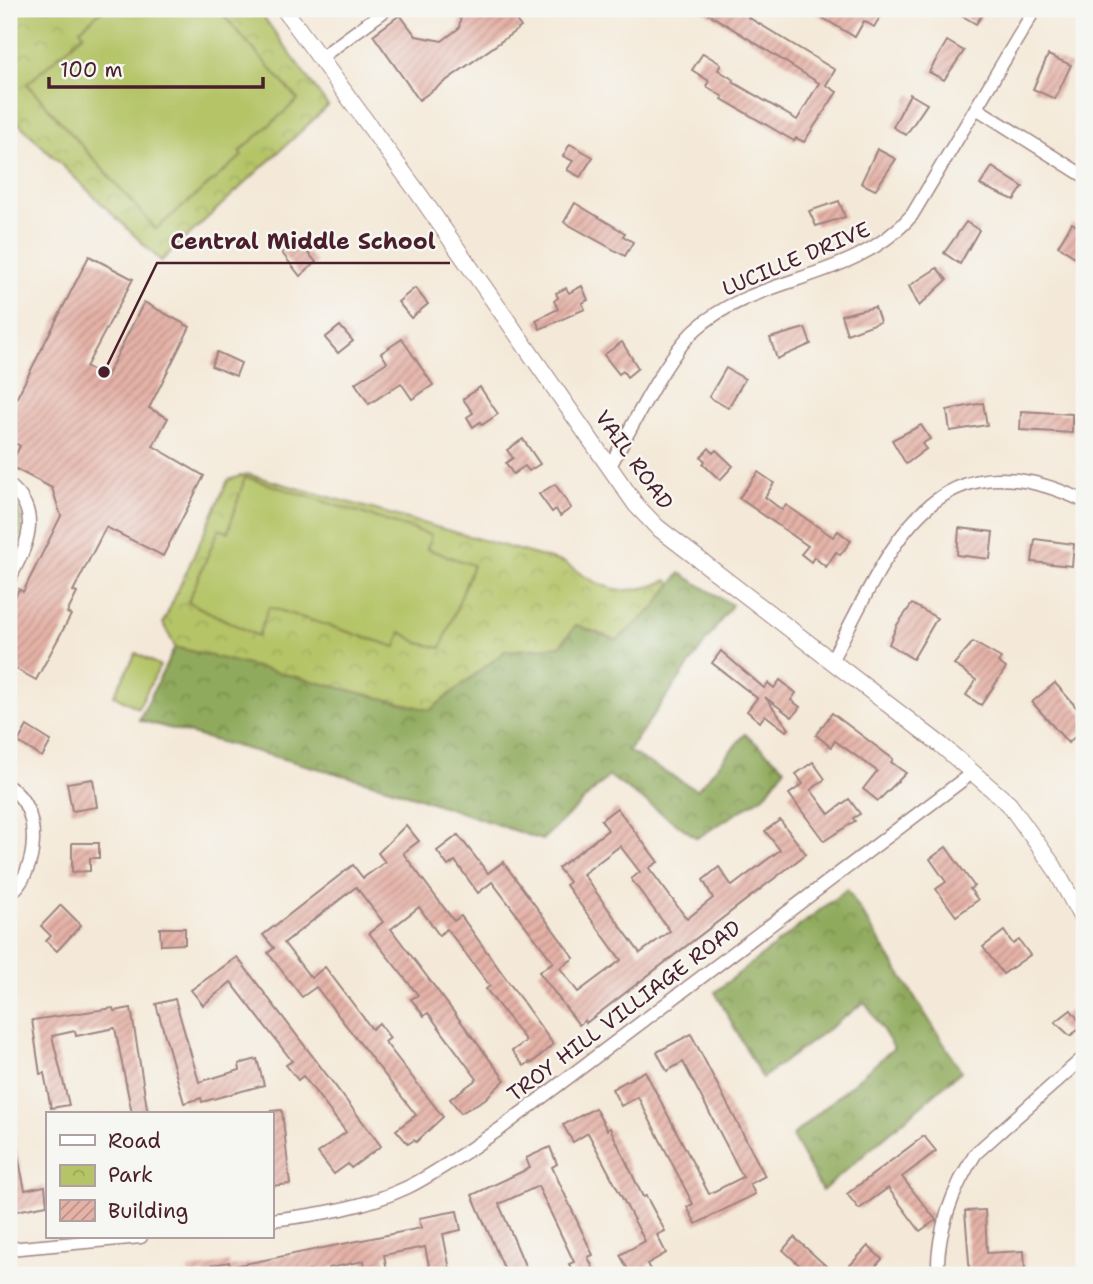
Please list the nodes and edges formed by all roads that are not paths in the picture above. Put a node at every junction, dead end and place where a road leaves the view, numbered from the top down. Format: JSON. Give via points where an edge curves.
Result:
{"nodes":[{"id":1,"x":284,"y":9,"type":"edge"},
{"id":2,"x":387,"y":9,"type":"edge"},
{"id":3,"x":1035,"y":9,"type":"edge"},
{"id":4,"x":320,"y":58,"type":"junction"},
{"id":5,"x":976,"y":108,"type":"junction"},
{"id":6,"x":1084,"y":176,"type":"edge"},
{"id":7,"x":610,"y":466,"type":"junction"},
{"id":8,"x":9,"y":485,"type":"edge"},
{"id":9,"x":1084,"y":501,"type":"edge"},
{"id":10,"x":9,"y":580,"type":"edge"},
{"id":11,"x":831,"y":661,"type":"junction"},
{"id":12,"x":972,"y":773,"type":"junction"},
{"id":13,"x":9,"y":787,"type":"edge"},
{"id":14,"x":9,"y":895,"type":"edge"},
{"id":15,"x":1084,"y":922,"type":"edge"},
{"id":16,"x":1084,"y":1057,"type":"edge"},
{"id":17,"x":273,"y":1220,"type":"edge"},
{"id":18,"x":129,"y":1238,"type":"edge"},
{"id":19,"x":9,"y":1248,"type":"edge"},
{"id":20,"x":938,"y":1275,"type":"edge"}],
"edges":[{"from":1,"to":4,"type":"street","name":"VAIL ROAD"},
{"from":2,"to":4,"type":"street"},
{"from":3,"to":5,"type":"street","name":"LUCILLE DRIVE"},
{"from":4,"to":7,"type":"street","name":"VAIL ROAD"},
{"from":5,"to":6,"type":"street"},
{"from":5,"to":7,"type":"street","name":"LUCILLE DRIVE","via":[[912,215],[884,243],[743,301],[695,330]]},
{"from":7,"to":11,"type":"street","name":"VAIL ROAD","via":[[657,527]]},
{"from":8,"to":10,"type":"street","via":[[25,502],[30,533]]},
{"from":9,"to":11,"type":"street","via":[[1056,488],[1008,479],[969,484],[937,499],[894,543]]},
{"from":11,"to":12,"type":"street","name":"VAIL ROAD"},
{"from":12,"to":15,"type":"street","name":"VAIL ROAD","via":[[1009,804],[1033,834]]},
{"from":12,"to":17,"type":"street","name":"TROY HILL VILLIAGE ROAD","via":[[500,1129],[455,1158],[409,1186],[363,1204]]},
{"from":13,"to":14,"type":"street","via":[[25,802],[32,830],[26,872]]},
{"from":16,"to":20,"type":"street","via":[[989,1139],[965,1170],[943,1228]]},
{"from":18,"to":19,"type":"street"}]}
